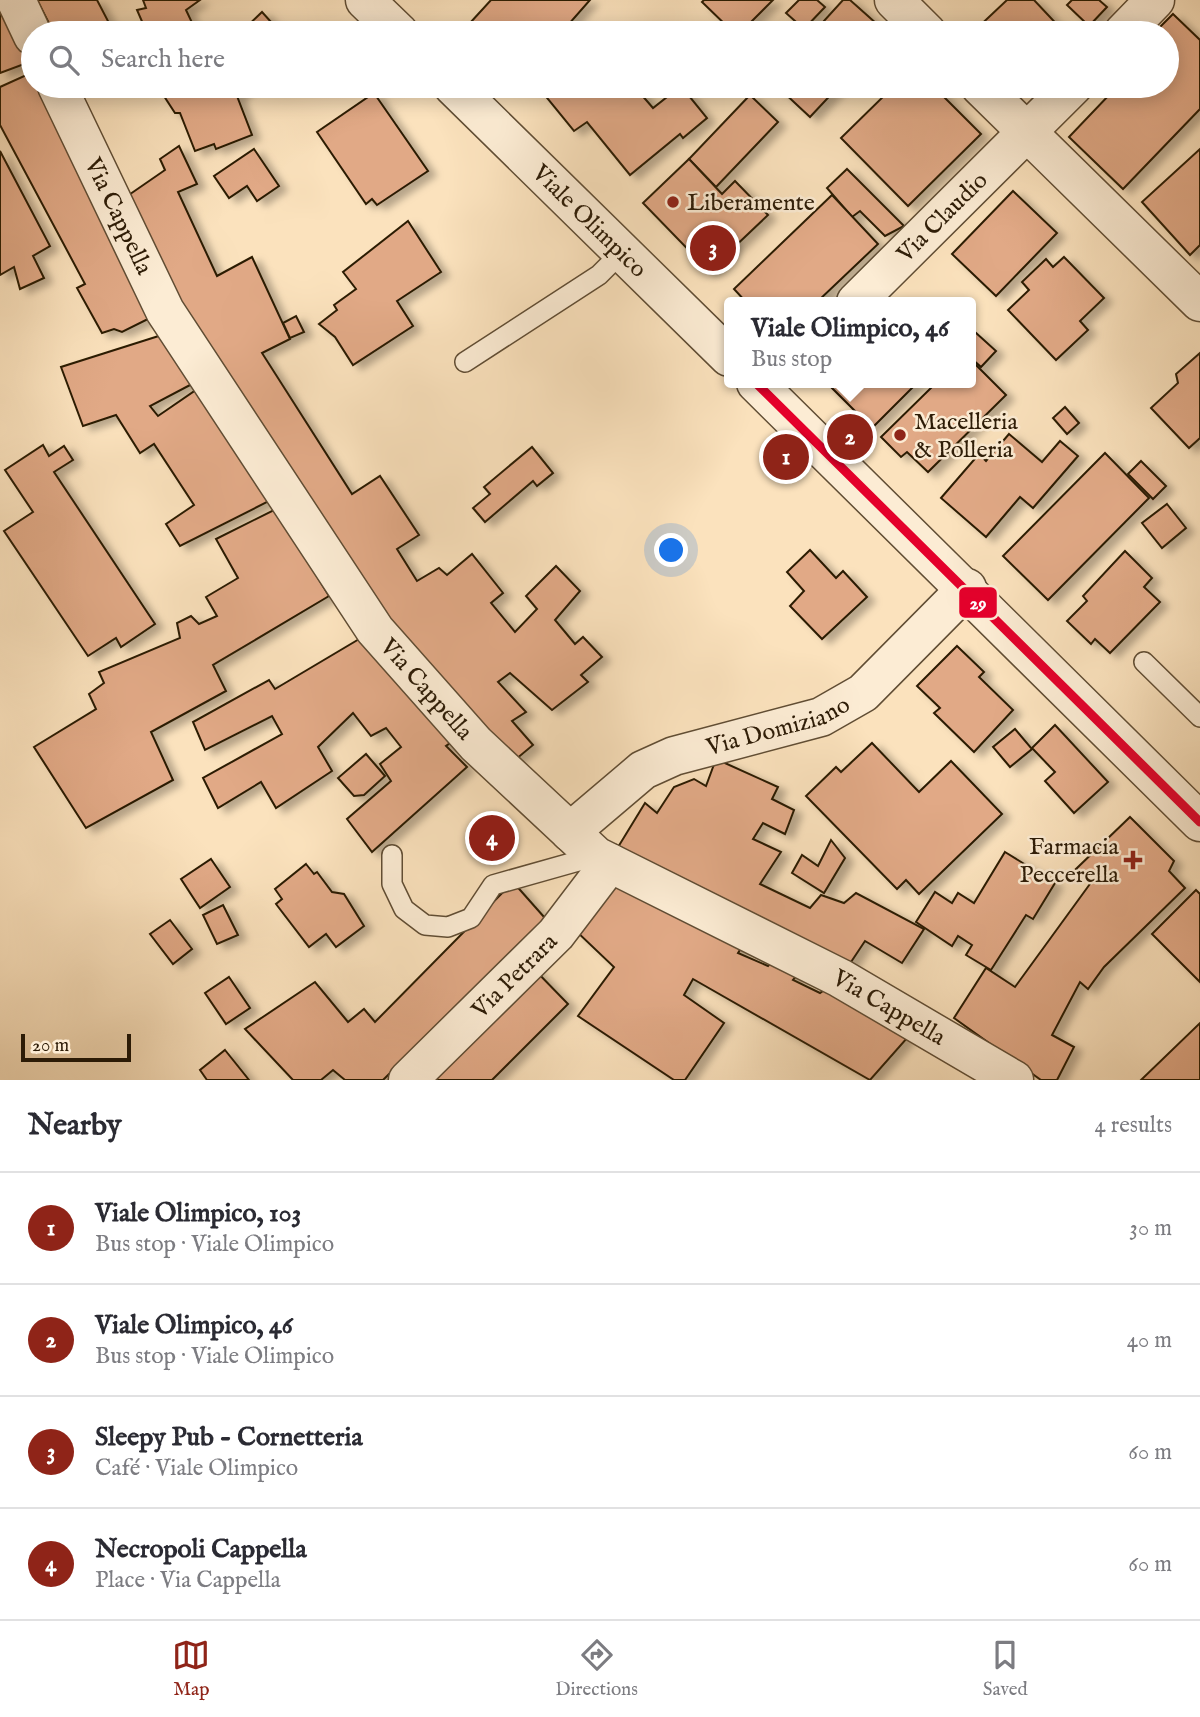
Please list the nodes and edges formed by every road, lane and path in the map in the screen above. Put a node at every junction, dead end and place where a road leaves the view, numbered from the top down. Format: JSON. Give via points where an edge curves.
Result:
{"nodes":[{"id":1,"x":16,"y":0,"type":"edge"},
{"id":2,"x":365,"y":0,"type":"edge"},
{"id":3,"x":894,"y":0,"type":"edge"},
{"id":4,"x":1155,"y":0,"type":"edge"},
{"id":5,"x":26,"y":21,"type":"edge"},
{"id":6,"x":387,"y":21,"type":"edge"},
{"id":7,"x":915,"y":21,"type":"edge"},
{"id":8,"x":1135,"y":21,"type":"edge"},
{"id":9,"x":63,"y":98,"type":"edge"},
{"id":10,"x":465,"y":98,"type":"edge"},
{"id":11,"x":992,"y":98,"type":"edge"},
{"id":12,"x":1062,"y":98,"type":"edge"},
{"id":13,"x":1028,"y":133,"type":"junction"},
{"id":14,"x":622,"y":252,"type":"junction"},
{"id":15,"x":861,"y":297,"type":"edge"},
{"id":16,"x":1200,"y":302,"type":"edge"},
{"id":17,"x":724,"y":352,"type":"edge"},
{"id":18,"x":465,"y":362,"type":"dead end"},
{"id":19,"x":767,"y":388,"type":"edge"},
{"id":20,"x":967,"y":588,"type":"junction"},
{"id":21,"x":1144,"y":662,"type":"dead end"},
{"id":22,"x":1200,"y":717,"type":"edge"},
{"id":23,"x":1200,"y":822,"type":"edge"},
{"id":24,"x":592,"y":850,"type":"junction"},
{"id":25,"x":392,"y":855,"type":"dead end"},
{"id":26,"x":408,"y":1080,"type":"edge"},
{"id":27,"x":1014,"y":1080,"type":"edge"}],
"edges":[{"from":1,"to":5,"type":"street"},
{"from":2,"to":6,"type":"street"},
{"from":3,"to":7,"type":"street"},
{"from":4,"to":8,"type":"street"},
{"from":9,"to":24,"type":"street","name":"Via Cappella","via":[[165,311],[375,630],[476,744]]},
{"from":10,"to":14,"type":"street","name":"Viale Olimpico"},
{"from":11,"to":13,"type":"street"},
{"from":12,"to":13,"type":"street","name":"Via Claudio"},
{"from":13,"to":15,"type":"street","name":"Via Claudio"},
{"from":13,"to":16,"type":"street"},
{"from":14,"to":17,"type":"street","name":"Viale Olimpico"},
{"from":14,"to":18,"type":"lane","via":[[599,275]]},
{"from":19,"to":20,"type":"street"},
{"from":20,"to":23,"type":"street"},
{"from":20,"to":24,"type":"street","name":"Via Domiziano","via":[[863,693],[821,717],[674,756],[643,770]]},
{"from":21,"to":22,"type":"lane"},
{"from":24,"to":25,"type":"lane","via":[[493,886],[471,918],[448,927],[425,925],[404,909],[392,884]]},
{"from":24,"to":26,"type":"street","name":"Via Petrara","via":[[556,934]]},
{"from":24,"to":27,"type":"street","name":"Via Cappella","via":[[840,978]]}]}
